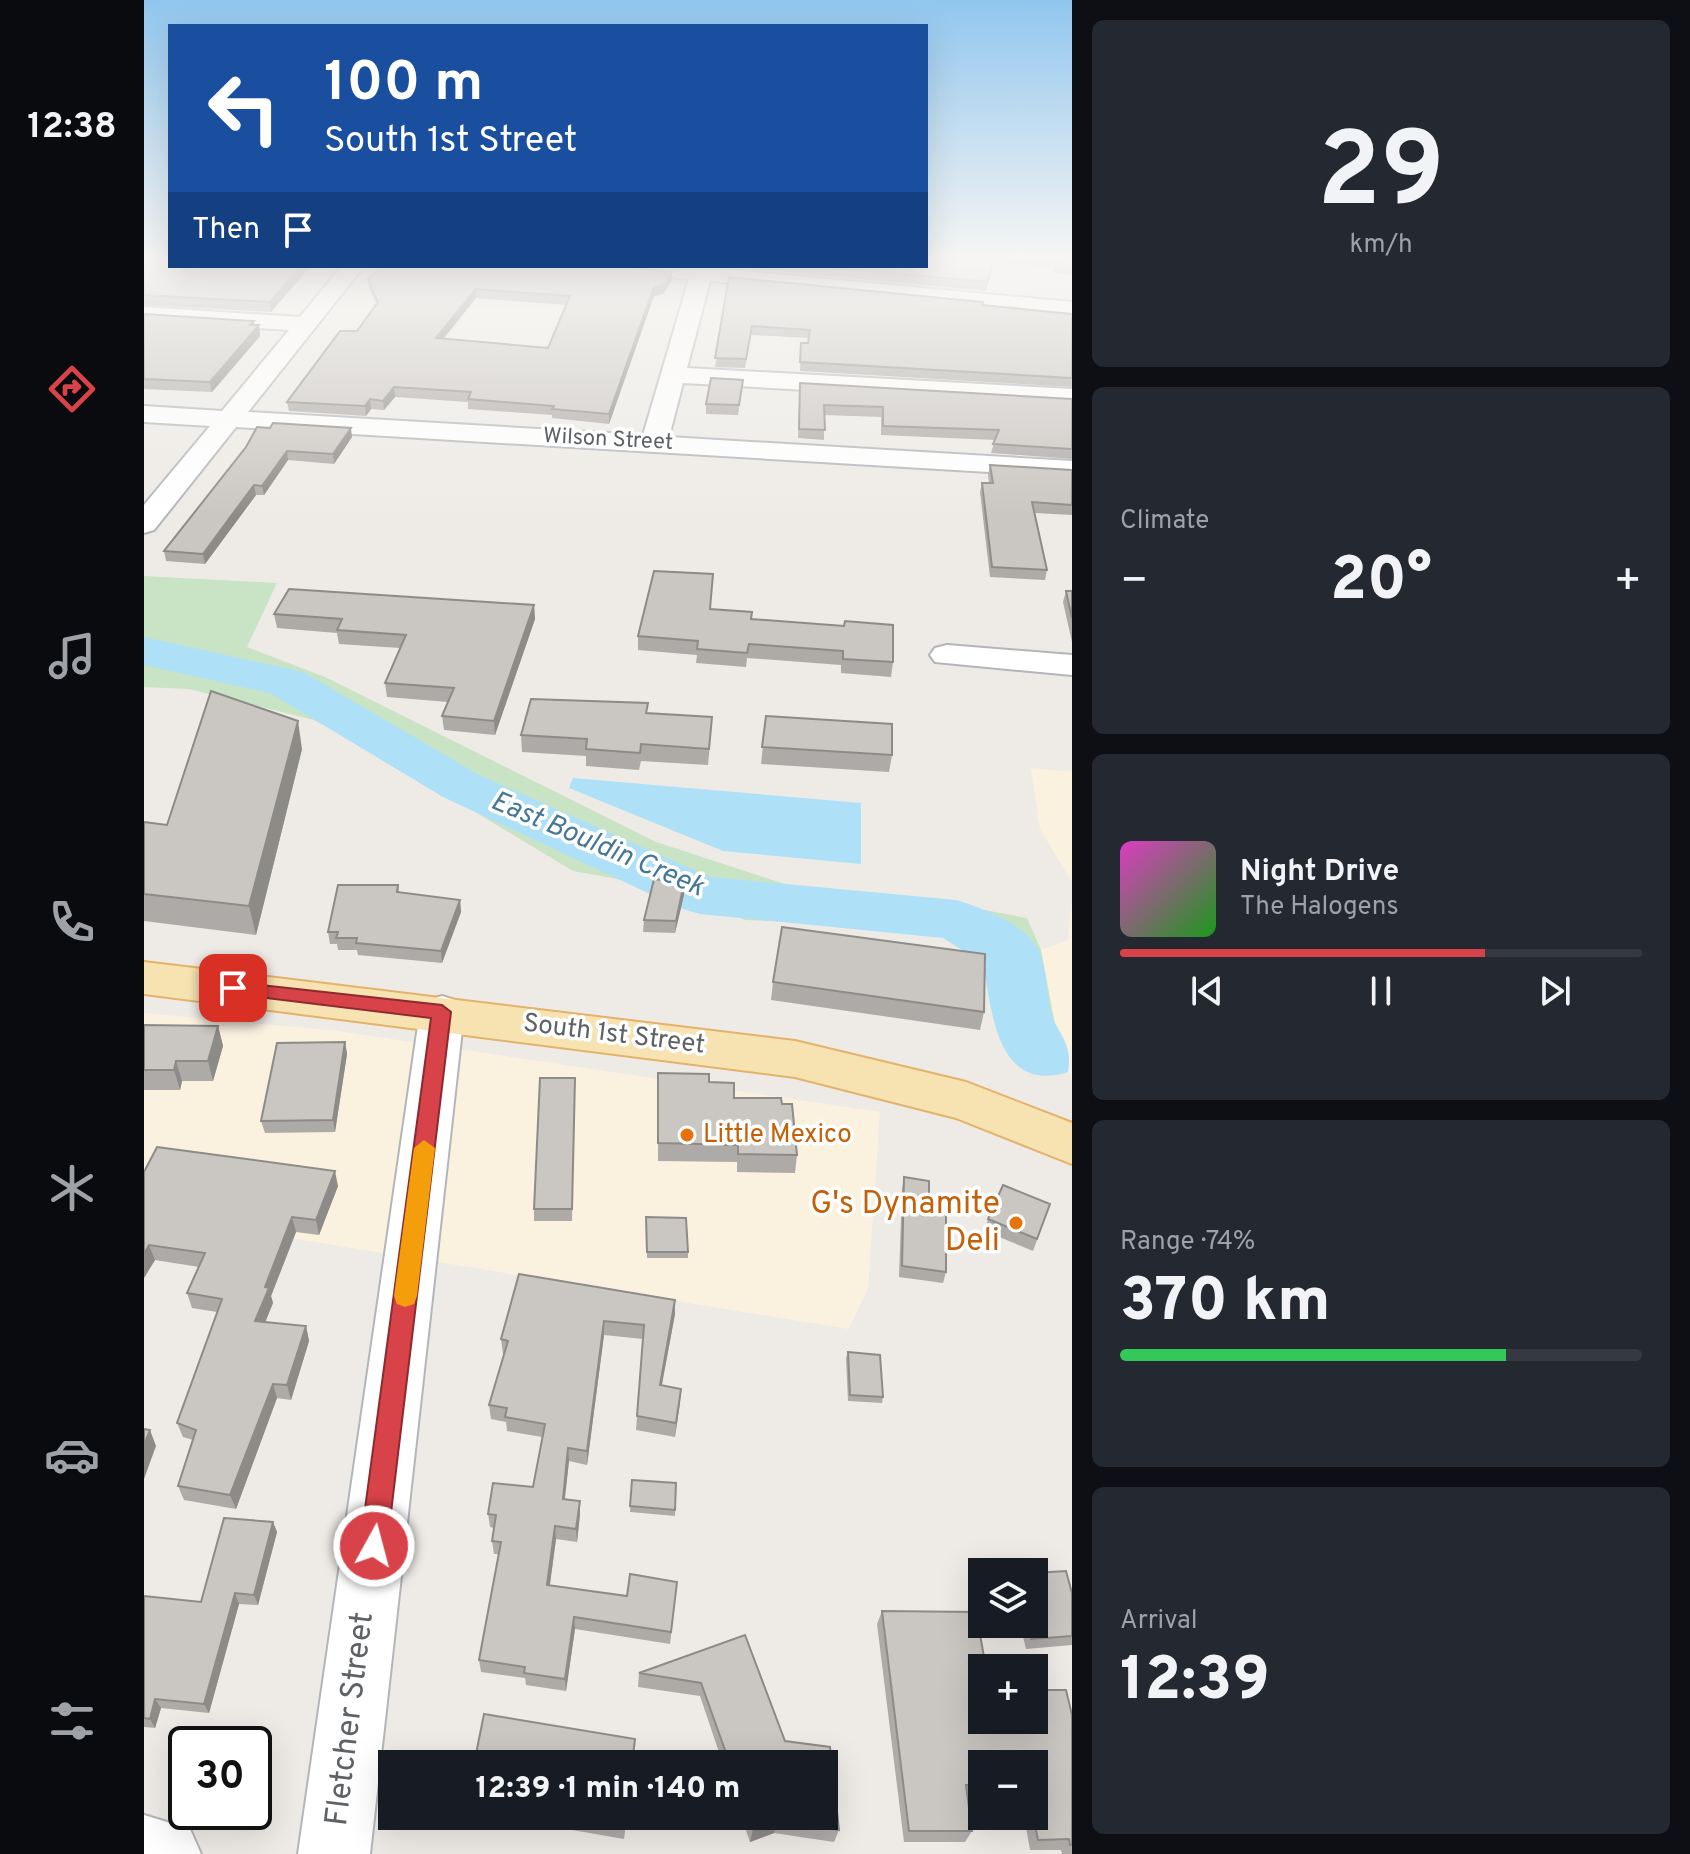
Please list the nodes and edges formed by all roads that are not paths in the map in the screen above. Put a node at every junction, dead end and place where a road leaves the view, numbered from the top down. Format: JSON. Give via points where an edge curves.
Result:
{"nodes":[{"id":1,"x":291,"y":345,"type":"edge"},
{"id":2,"x":682,"y":345,"type":"edge"},
{"id":3,"x":674,"y":375,"type":"junction"},
{"id":4,"x":1072,"y":397,"type":"edge"},
{"id":5,"x":144,"y":414,"type":"edge"},
{"id":6,"x":225,"y":420,"type":"junction"},
{"id":7,"x":654,"y":442,"type":"junction"},
{"id":8,"x":1072,"y":469,"type":"edge"},
{"id":9,"x":144,"y":524,"type":"edge"},
{"id":10,"x":947,"y":655,"type":"dead end"},
{"id":11,"x":1072,"y":665,"type":"edge"},
{"id":12,"x":144,"y":978,"type":"edge"},
{"id":13,"x":442,"y":1012,"type":"junction"},
{"id":14,"x":1072,"y":1144,"type":"edge"},
{"id":15,"x":144,"y":1850,"type":"edge"},
{"id":16,"x":165,"y":1854,"type":"edge"},
{"id":17,"x":334,"y":1854,"type":"edge"}],
"edges":[{"from":1,"to":6,"type":"street"},
{"from":2,"to":3,"type":"street"},
{"from":3,"to":4,"type":"street"},
{"from":3,"to":7,"type":"street"},
{"from":5,"to":6,"type":"street","name":"Wilson Street"},
{"from":6,"to":7,"type":"street","name":"Wilson Street"},
{"from":6,"to":9,"type":"street"},
{"from":7,"to":8,"type":"street","name":"Wilson Street"},
{"from":10,"to":11,"type":"street"},
{"from":12,"to":13,"type":"main road","name":"South 1st Street"},
{"from":13,"to":14,"type":"main road","name":"South 1st Street","via":[[795,1059],[966,1101]]},
{"from":13,"to":17,"type":"street","name":"Fletcher Street"},
{"from":15,"to":16,"type":"street"}]}
